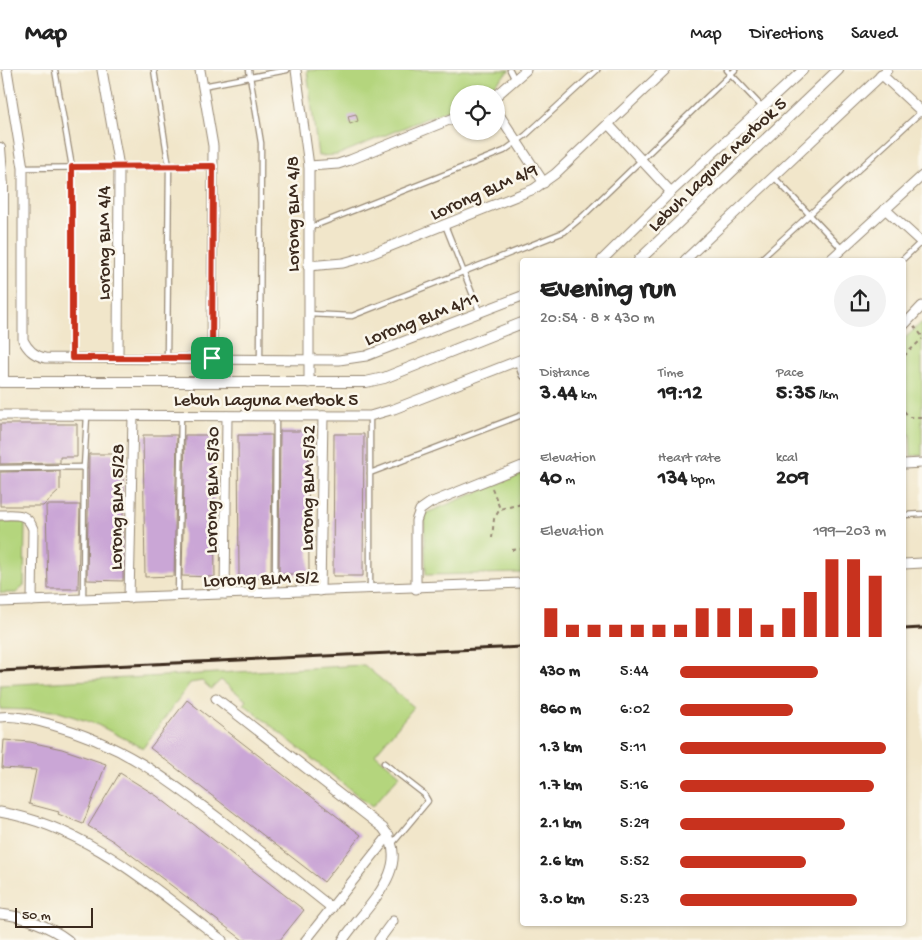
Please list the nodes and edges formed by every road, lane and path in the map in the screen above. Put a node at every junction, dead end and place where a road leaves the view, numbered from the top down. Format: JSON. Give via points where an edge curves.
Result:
{"nodes":[{"id":1,"x":7,"y":70,"type":"edge"},
{"id":2,"x":55,"y":70,"type":"edge"},
{"id":3,"x":102,"y":70,"type":"edge"},
{"id":4,"x":154,"y":70,"type":"edge"},
{"id":5,"x":200,"y":70,"type":"edge"},
{"id":6,"x":249,"y":70,"type":"edge"},
{"id":7,"x":287,"y":70,"type":"edge"},
{"id":8,"x":296,"y":70,"type":"edge"},
{"id":9,"x":510,"y":70,"type":"edge"},
{"id":10,"x":526,"y":70,"type":"edge"},
{"id":11,"x":597,"y":70,"type":"edge"},
{"id":12,"x":803,"y":70,"type":"edge"},
{"id":13,"x":838,"y":70,"type":"edge"},
{"id":14,"x":662,"y":71,"type":"edge"},
{"id":15,"x":731,"y":71,"type":"edge"},
{"id":16,"x":884,"y":72,"type":"edge"},
{"id":17,"x":250,"y":76,"type":"junction"},
{"id":18,"x":515,"y":80,"type":"junction"},
{"id":19,"x":203,"y":86,"type":"junction"},
{"id":20,"x":505,"y":88,"type":"edge"},
{"id":21,"x":764,"y":108,"type":"junction"},
{"id":22,"x":922,"y":112,"type":"edge"},
{"id":23,"x":450,"y":120,"type":"edge"},
{"id":24,"x":505,"y":124,"type":"edge"},
{"id":25,"x":608,"y":124,"type":"junction"},
{"id":26,"x":517,"y":143,"type":"junction"},
{"id":27,"x":0,"y":148,"type":"edge"},
{"id":28,"x":642,"y":160,"type":"junction"},
{"id":29,"x":213,"y":166,"type":"junction"},
{"id":30,"x":309,"y":166,"type":"junction"},
{"id":31,"x":72,"y":167,"type":"junction"},
{"id":32,"x":169,"y":167,"type":"junction"},
{"id":33,"x":23,"y":168,"type":"junction"},
{"id":34,"x":119,"y":168,"type":"junction"},
{"id":35,"x":922,"y":176,"type":"edge"},
{"id":36,"x":774,"y":177,"type":"junction"},
{"id":37,"x":544,"y":183,"type":"junction"},
{"id":38,"x":671,"y":192,"type":"junction"},
{"id":39,"x":885,"y":209,"type":"junction"},
{"id":40,"x":808,"y":213,"type":"junction"},
{"id":41,"x":445,"y":225,"type":"junction"},
{"id":42,"x":309,"y":228,"type":"junction"},
{"id":43,"x":921,"y":242,"type":"edge"},
{"id":44,"x":842,"y":249,"type":"junction"},
{"id":45,"x":604,"y":258,"type":"edge"},
{"id":46,"x":641,"y":258,"type":"edge"},
{"id":47,"x":687,"y":258,"type":"edge"},
{"id":48,"x":762,"y":258,"type":"edge"},
{"id":49,"x":832,"y":258,"type":"edge"},
{"id":50,"x":904,"y":258,"type":"edge"},
{"id":51,"x":308,"y":266,"type":"junction"},
{"id":52,"x":464,"y":271,"type":"junction"},
{"id":53,"x":520,"y":297,"type":"edge"},
{"id":54,"x":922,"y":306,"type":"edge"},
{"id":55,"x":480,"y":312,"type":"junction"},
{"id":56,"x":308,"y":314,"type":"junction"},
{"id":57,"x":906,"y":323,"type":"edge"},
{"id":58,"x":520,"y":324,"type":"edge"},
{"id":59,"x":922,"y":338,"type":"edge"},
{"id":60,"x":906,"y":354,"type":"edge"},
{"id":61,"x":118,"y":357,"type":"junction"},
{"id":62,"x":167,"y":357,"type":"junction"},
{"id":63,"x":72,"y":358,"type":"junction"},
{"id":64,"x":212,"y":358,"type":"junction"},
{"id":65,"x":260,"y":358,"type":"junction"},
{"id":66,"x":309,"y":359,"type":"junction"},
{"id":67,"x":520,"y":360,"type":"edge"},
{"id":68,"x":1,"y":382,"type":"edge"},
{"id":69,"x":309,"y":383,"type":"junction"},
{"id":70,"x":906,"y":414,"type":"edge"},
{"id":71,"x":0,"y":415,"type":"edge"},
{"id":72,"x":87,"y":416,"type":"junction"},
{"id":73,"x":132,"y":416,"type":"junction"},
{"id":74,"x":181,"y":416,"type":"junction"},
{"id":75,"x":227,"y":416,"type":"junction"},
{"id":76,"x":323,"y":416,"type":"junction"},
{"id":77,"x":370,"y":416,"type":"junction"},
{"id":78,"x":276,"y":417,"type":"junction"},
{"id":79,"x":520,"y":417,"type":"edge"},
{"id":80,"x":922,"y":417,"type":"edge"},
{"id":81,"x":922,"y":463,"type":"edge"},
{"id":82,"x":906,"y":464,"type":"edge"},
{"id":83,"x":84,"y":467,"type":"junction"},
{"id":84,"x":520,"y":467,"type":"edge"},
{"id":85,"x":0,"y":468,"type":"edge"},
{"id":86,"x":370,"y":473,"type":"junction"},
{"id":87,"x":489,"y":480,"type":"junction"},
{"id":88,"x":520,"y":504,"type":"edge"},
{"id":89,"x":500,"y":509,"type":"junction"},
{"id":90,"x":0,"y":514,"type":"edge"},
{"id":91,"x":922,"y":514,"type":"edge"},
{"id":92,"x":906,"y":515,"type":"edge"},
{"id":93,"x":492,"y":538,"type":"dead end"},
{"id":94,"x":520,"y":549,"type":"edge"},
{"id":95,"x":512,"y":550,"type":"dead end"},
{"id":96,"x":922,"y":563,"type":"edge"},
{"id":97,"x":906,"y":564,"type":"edge"},
{"id":98,"x":520,"y":583,"type":"edge"},
{"id":99,"x":416,"y":589,"type":"junction"},
{"id":100,"x":370,"y":590,"type":"junction"},
{"id":101,"x":320,"y":591,"type":"junction"},
{"id":102,"x":275,"y":593,"type":"junction"},
{"id":103,"x":225,"y":594,"type":"junction"},
{"id":104,"x":178,"y":596,"type":"junction"},
{"id":105,"x":129,"y":598,"type":"junction"},
{"id":106,"x":83,"y":600,"type":"junction"},
{"id":107,"x":32,"y":601,"type":"junction"},
{"id":108,"x":0,"y":602,"type":"edge"},
{"id":109,"x":216,"y":698,"type":"dead end"},
{"id":110,"x":0,"y":717,"type":"edge"},
{"id":111,"x":384,"y":763,"type":"dead end"},
{"id":112,"x":0,"y":812,"type":"edge"},
{"id":113,"x":391,"y":840,"type":"junction"},
{"id":114,"x":332,"y":908,"type":"junction"},
{"id":115,"x":0,"y":914,"type":"edge"},
{"id":116,"x":393,"y":921,"type":"dead end"},
{"id":117,"x":68,"y":940,"type":"edge"},
{"id":118,"x":222,"y":940,"type":"edge"},
{"id":119,"x":306,"y":940,"type":"edge"},
{"id":120,"x":342,"y":940,"type":"edge"},
{"id":121,"x":378,"y":940,"type":"edge"}],
"edges":[{"from":1,"to":33,"type":"street","name":"Lorong BLM 4/11"},
{"from":2,"to":31,"type":"lane"},
{"from":3,"to":34,"type":"street","name":"Lorong BLM 4/4"},
{"from":4,"to":32,"type":"lane"},
{"from":5,"to":19,"type":"street"},
{"from":6,"to":17,"type":"lane"},
{"from":7,"to":17,"type":"lane"},
{"from":8,"to":30,"type":"street","name":"Lorong BLM 4/8"},
{"from":9,"to":18,"type":"lane"},
{"from":10,"to":18,"type":"street"},
{"from":11,"to":26,"type":"lane"},
{"from":12,"to":21,"type":"street"},
{"from":13,"to":46,"type":"street","name":"Lebuh Laguna Merbok 5"},
{"from":14,"to":25,"type":"street","name":"Lorong BLM 4/9"},
{"from":15,"to":21,"type":"lane"},
{"from":15,"to":28,"type":"lane"},
{"from":16,"to":22,"type":"street"},
{"from":16,"to":36,"type":"street"},
{"from":17,"to":19,"type":"lane"},
{"from":17,"to":65,"type":"lane","via":[[261,143]]},
{"from":18,"to":20,"type":"street"},
{"from":19,"to":29,"type":"street"},
{"from":21,"to":38,"type":"street"},
{"from":22,"to":40,"type":"lane"},
{"from":23,"to":30,"type":"street","via":[[338,164]]},
{"from":24,"to":26,"type":"street"},
{"from":25,"to":28,"type":"street"},
{"from":25,"to":37,"type":"street","name":"Lorong BLM 4/9"},
{"from":26,"to":37,"type":"street"},
{"from":26,"to":42,"type":"lane","via":[[412,189]]},
{"from":27,"to":68,"type":"street","via":[[3,186]]},
{"from":28,"to":38,"type":"street"},
{"from":28,"to":52,"type":"lane","via":[[564,232]]},
{"from":29,"to":32,"type":"lane"},
{"from":29,"to":64,"type":"street"},
{"from":30,"to":42,"type":"street","name":"Lorong BLM 4/8"},
{"from":31,"to":33,"type":"lane"},
{"from":31,"to":34,"type":"lane"},
{"from":31,"to":63,"type":"lane"},
{"from":32,"to":34,"type":"lane"},
{"from":32,"to":62,"type":"lane"},
{"from":33,"to":63,"type":"street","name":"Lorong BLM 4/11","via":[[23,340],[38,356]]},
{"from":34,"to":61,"type":"street","name":"Lorong BLM 4/4"},
{"from":35,"to":39,"type":"street"},
{"from":36,"to":40,"type":"lane"},
{"from":36,"to":47,"type":"street"},
{"from":37,"to":41,"type":"street","name":"Lorong BLM 4/9"},
{"from":38,"to":45,"type":"street"},
{"from":39,"to":43,"type":"street"},
{"from":39,"to":44,"type":"street"},
{"from":40,"to":44,"type":"lane"},
{"from":40,"to":48,"type":"lane"},
{"from":41,"to":51,"type":"street","name":"Lorong BLM 4/9","via":[[362,258]]},
{"from":41,"to":52,"type":"lane"},
{"from":42,"to":51,"type":"street","name":"Lorong BLM 4/8"},
{"from":43,"to":50,"type":"lane"},
{"from":44,"to":49,"type":"street"},
{"from":51,"to":56,"type":"street","name":"Lorong BLM 4/8"},
{"from":52,"to":55,"type":"lane"},
{"from":52,"to":56,"type":"lane","via":[[352,316]]},
{"from":53,"to":55,"type":"street","name":"Lorong BLM 4/11"},
{"from":54,"to":57,"type":"street"},
{"from":55,"to":66,"type":"street","name":"Lorong BLM 4/11","via":[[366,356],[339,360]]},
{"from":56,"to":66,"type":"street","name":"Lorong BLM 4/8"},
{"from":58,"to":69,"type":"street","name":"Lebuh Laguna Merbok 5","via":[[384,378],[348,384]]},
{"from":59,"to":60,"type":"path"},
{"from":61,"to":62,"type":"street","name":"Lorong BLM 4/11"},
{"from":61,"to":63,"type":"street","name":"Lorong BLM 4/11"},
{"from":62,"to":64,"type":"street","name":"Lorong BLM 4/11"},
{"from":64,"to":65,"type":"street","name":"Lorong BLM 4/11"},
{"from":65,"to":66,"type":"street","name":"Lorong BLM 4/11"},
{"from":66,"to":69,"type":"street","name":"Lorong BLM 4/8"},
{"from":67,"to":77,"type":"street","name":"Lebuh Laguna Merbok 5"},
{"from":68,"to":69,"type":"street","name":"Lebuh Laguna Merbok 5"},
{"from":70,"to":80,"type":"path","via":[[908,417]]},
{"from":71,"to":72,"type":"street","name":"Lebuh Laguna Merbok 5"},
{"from":72,"to":73,"type":"street","name":"Lebuh Laguna Merbok 5"},
{"from":72,"to":83,"type":"lane"},
{"from":73,"to":74,"type":"street","name":"Lebuh Laguna Merbok 5"},
{"from":73,"to":105,"type":"street","name":"Lorong BLM 5/28"},
{"from":74,"to":75,"type":"street","name":"Lebuh Laguna Merbok 5"},
{"from":74,"to":104,"type":"lane"},
{"from":75,"to":78,"type":"street","name":"Lebuh Laguna Merbok 5"},
{"from":75,"to":103,"type":"street","name":"Lorong BLM 5/30"},
{"from":76,"to":77,"type":"street","name":"Lebuh Laguna Merbok 5"},
{"from":76,"to":78,"type":"street","name":"Lebuh Laguna Merbok 5"},
{"from":76,"to":101,"type":"street","name":"Lorong BLM 5/32"},
{"from":77,"to":86,"type":"lane"},
{"from":78,"to":102,"type":"lane"},
{"from":79,"to":86,"type":"lane"},
{"from":81,"to":82,"type":"street"},
{"from":83,"to":85,"type":"lane"},
{"from":83,"to":106,"type":"lane"},
{"from":84,"to":87,"type":"street"},
{"from":86,"to":100,"type":"lane"},
{"from":87,"to":89,"type":"path"},
{"from":87,"to":99,"type":"street","via":[[420,510],[416,521]]},
{"from":88,"to":89,"type":"path"},
{"from":89,"to":93,"type":"path","via":[[494,519]]},
{"from":90,"to":107,"type":"street","via":[[22,514],[30,520],[33,529]]},
{"from":91,"to":92,"type":"lane"},
{"from":94,"to":95,"type":"path"},
{"from":96,"to":97,"type":"street"},
{"from":98,"to":99,"type":"street","name":"Lorong BLM 5/2"},
{"from":99,"to":100,"type":"street","name":"Lorong BLM 5/2"},
{"from":100,"to":101,"type":"street","name":"Lorong BLM 5/2"},
{"from":101,"to":102,"type":"street","name":"Lorong BLM 5/2"},
{"from":102,"to":103,"type":"street","name":"Lorong BLM 5/2"},
{"from":103,"to":104,"type":"street","name":"Lorong BLM 5/2"},
{"from":104,"to":105,"type":"street","name":"Lorong BLM 5/2"},
{"from":105,"to":106,"type":"street","name":"Lorong BLM 5/2"},
{"from":106,"to":107,"type":"street","name":"Lorong BLM 5/2"},
{"from":107,"to":108,"type":"street","name":"Lorong BLM 5/2"},
{"from":109,"to":113,"type":"street","via":[[383,828]]},
{"from":110,"to":114,"type":"street","via":[[39,721],[64,728],[115,747],[143,762]]},
{"from":111,"to":113,"type":"lane","via":[[424,794],[428,801]]},
{"from":112,"to":118,"type":"street","via":[[23,816],[82,839]]},
{"from":113,"to":114,"type":"street"},
{"from":113,"to":120,"type":"street","via":[[394,858],[390,876]]},
{"from":114,"to":119,"type":"street"},
{"from":115,"to":117,"type":"street","via":[[28,920],[58,932]]},
{"from":116,"to":121,"type":"street"}]}
